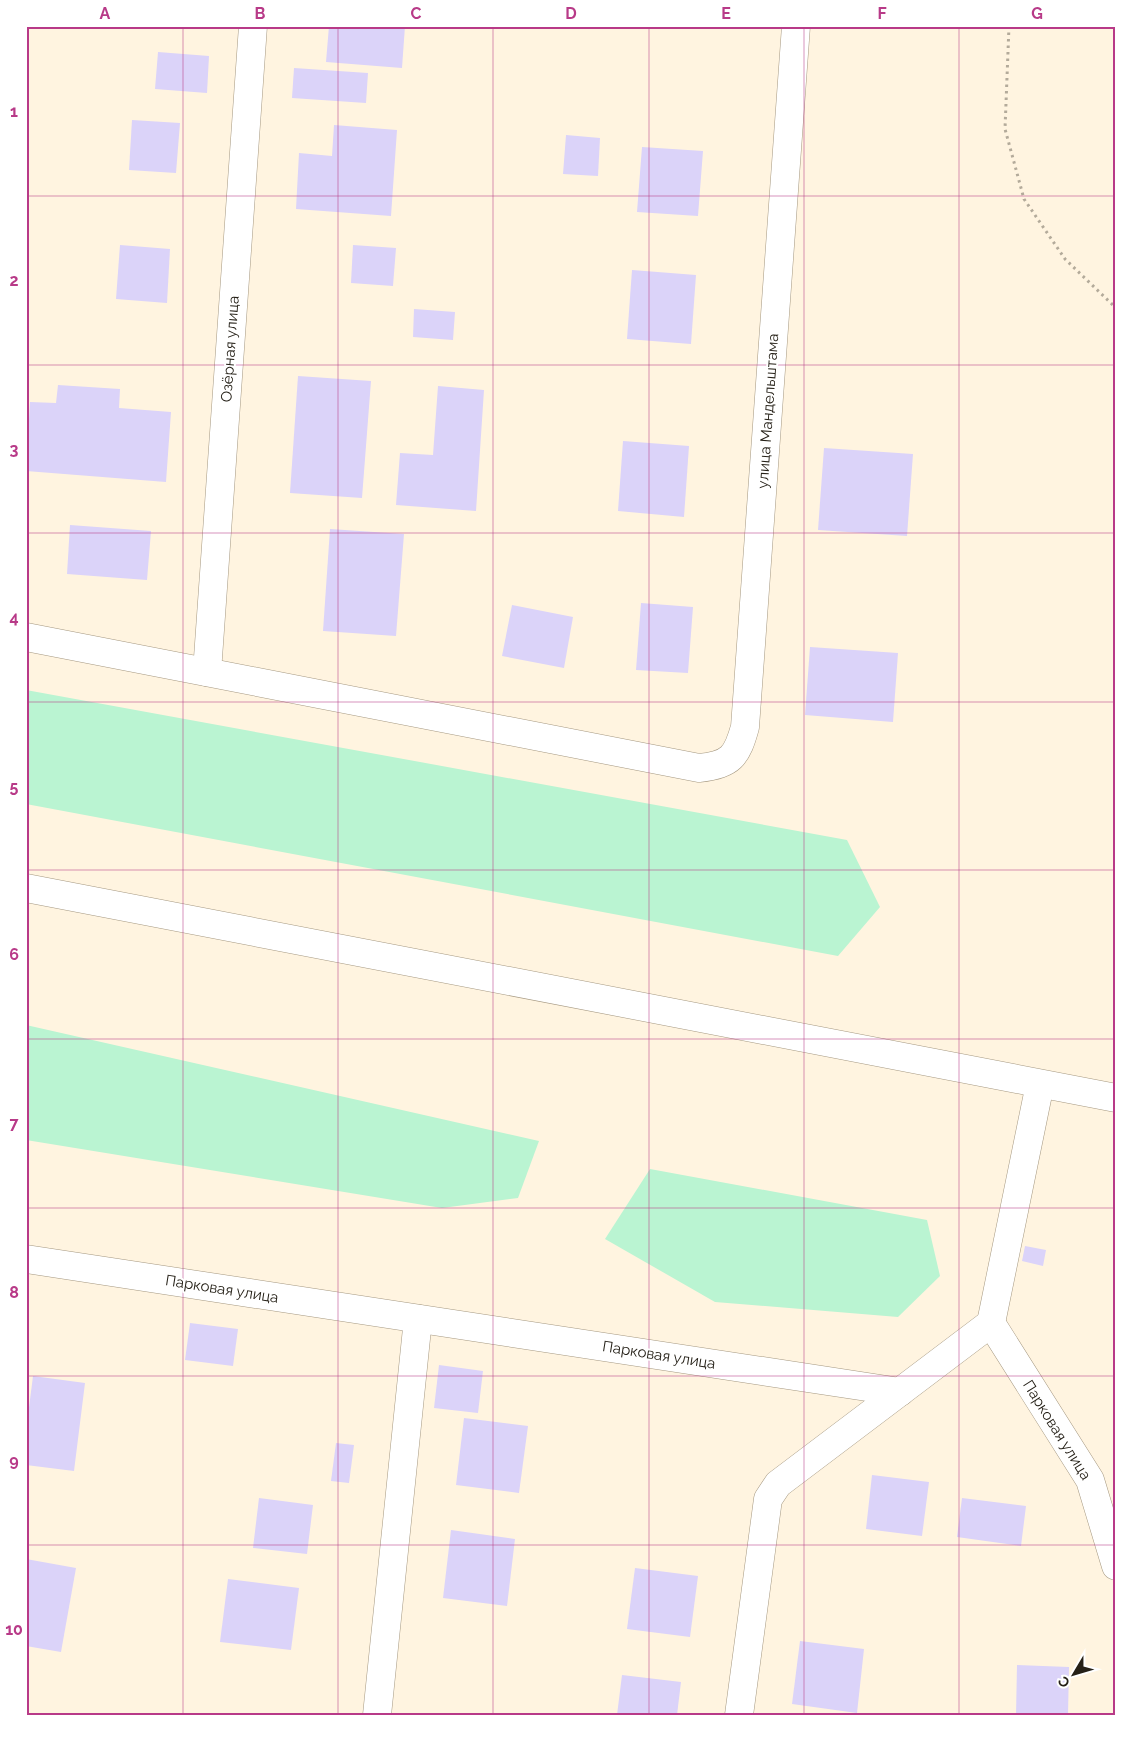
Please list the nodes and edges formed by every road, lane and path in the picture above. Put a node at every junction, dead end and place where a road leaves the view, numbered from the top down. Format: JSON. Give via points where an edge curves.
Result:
{"nodes":[{"id":1,"x":253,"y":26,"type":"edge"},
{"id":2,"x":796,"y":26,"type":"edge"},
{"id":3,"x":1009,"y":26,"type":"edge"},
{"id":4,"x":1116,"y":308,"type":"edge"},
{"id":5,"x":26,"y":637,"type":"edge"},
{"id":6,"x":207,"y":672,"type":"junction"},
{"id":7,"x":26,"y":888,"type":"edge"},
{"id":8,"x":1040,"y":1084,"type":"junction"},
{"id":9,"x":1116,"y":1098,"type":"edge"},
{"id":10,"x":26,"y":1259,"type":"edge"},
{"id":11,"x":418,"y":1319,"type":"junction"},
{"id":12,"x":991,"y":1324,"type":"junction"},
{"id":13,"x":900,"y":1392,"type":"junction"},
{"id":14,"x":1116,"y":1566,"type":"edge"},
{"id":15,"x":377,"y":1715,"type":"edge"},
{"id":16,"x":739,"y":1715,"type":"edge"}],
"edges":[{"from":1,"to":6,"type":"street","name":"Озёрная улица"},
{"from":2,"to":6,"type":"street","name":"улица Мандельштама","via":[[745,727],[740,747],[729,760],[700,768]]},
{"from":3,"to":4,"type":"path","via":[[1005,129],[1024,199],[1065,259]]},
{"from":5,"to":6,"type":"street"},
{"from":7,"to":8,"type":"street"},
{"from":8,"to":9,"type":"street"},
{"from":8,"to":12,"type":"street"},
{"from":10,"to":11,"type":"street","name":"Парковая улица"},
{"from":11,"to":13,"type":"street","name":"Парковая улица"},
{"from":11,"to":15,"type":"street"},
{"from":12,"to":13,"type":"street"},
{"from":12,"to":14,"type":"street","name":"Парковая улица","via":[[1090,1480]]},
{"from":13,"to":16,"type":"street","via":[[778,1484],[768,1499]]}]}
